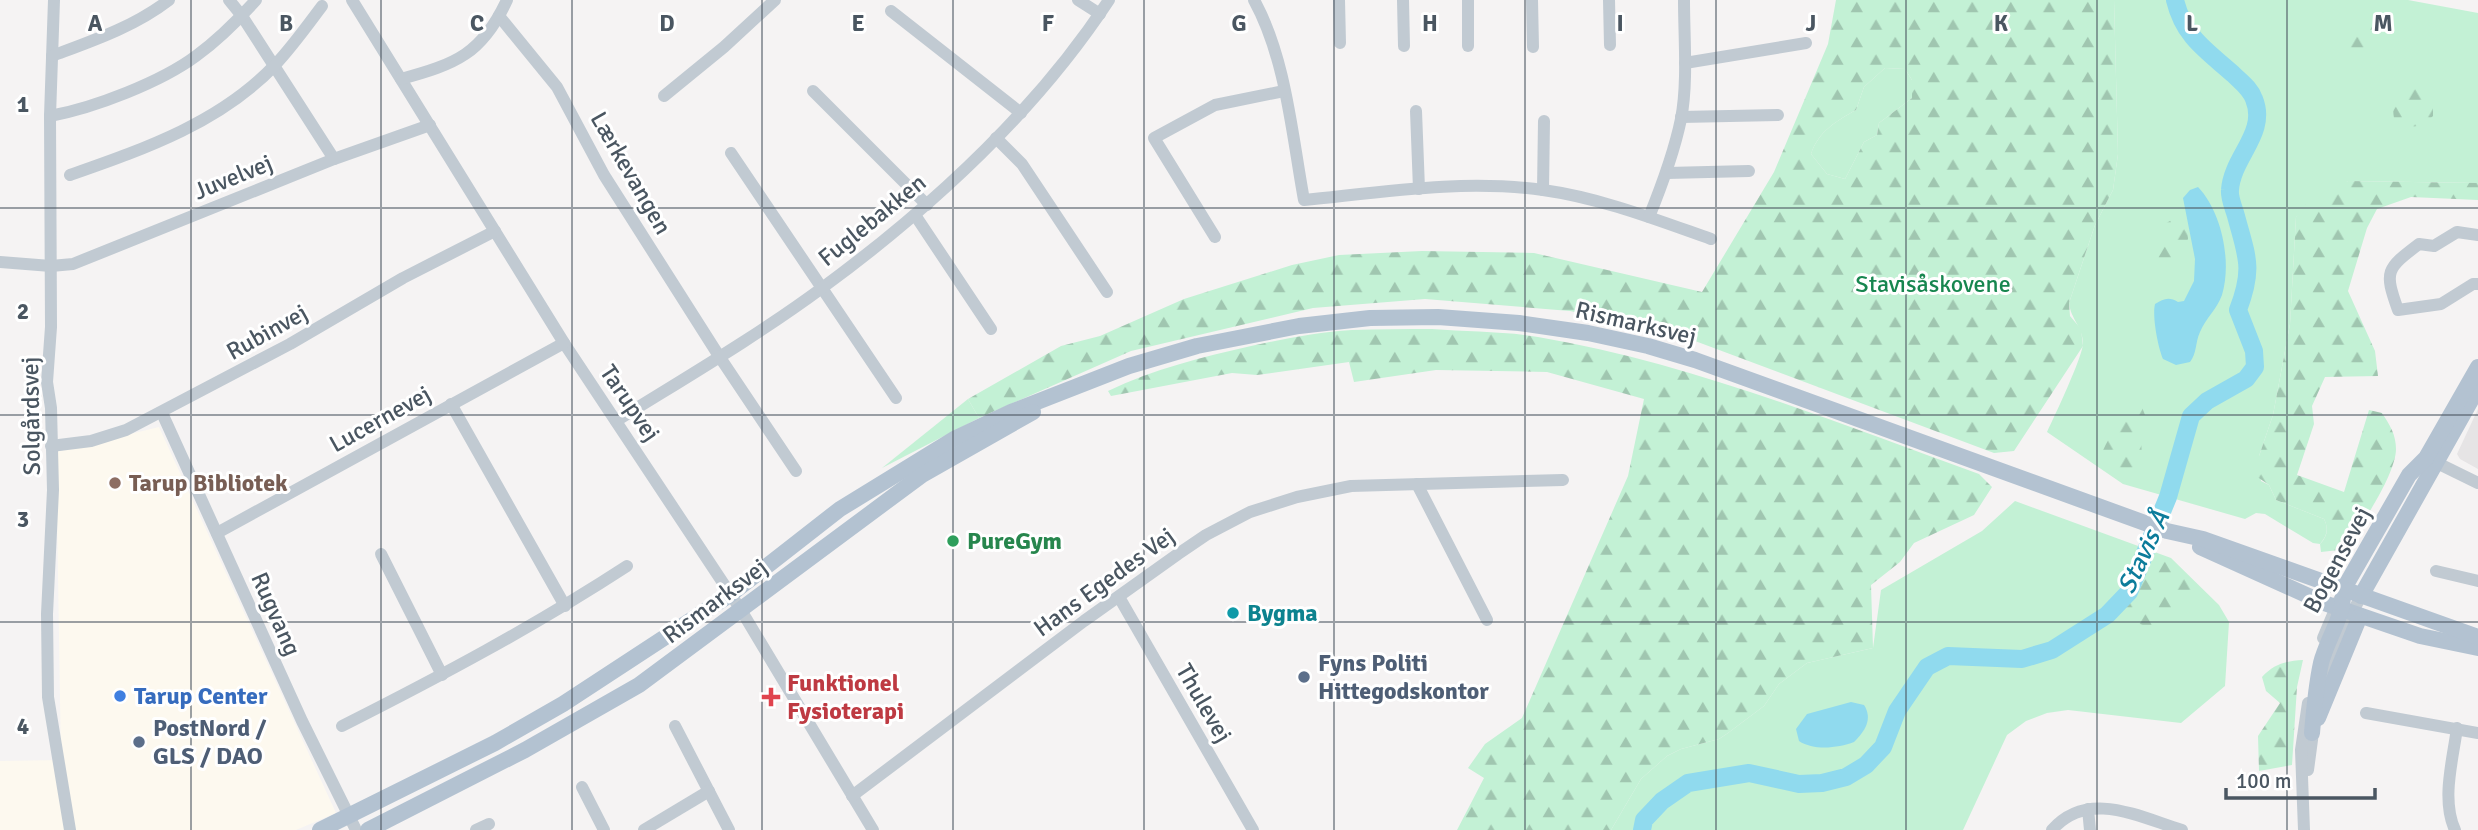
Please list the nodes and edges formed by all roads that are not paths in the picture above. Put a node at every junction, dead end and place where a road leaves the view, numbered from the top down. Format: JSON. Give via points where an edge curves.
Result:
{"nodes":[{"id":1,"x":54,"y":0,"type":"edge"},
{"id":2,"x":169,"y":0,"type":"edge"},
{"id":3,"x":229,"y":0,"type":"edge"},
{"id":4,"x":256,"y":0,"type":"edge"},
{"id":5,"x":352,"y":0,"type":"edge"},
{"id":6,"x":507,"y":0,"type":"edge"},
{"id":7,"x":775,"y":0,"type":"edge"},
{"id":8,"x":1078,"y":0,"type":"edge"},
{"id":9,"x":1109,"y":0,"type":"edge"},
{"id":10,"x":1339,"y":0,"type":"edge"},
{"id":11,"x":1403,"y":0,"type":"edge"},
{"id":12,"x":1468,"y":0,"type":"edge"},
{"id":13,"x":1532,"y":0,"type":"edge"},
{"id":14,"x":1609,"y":0,"type":"edge"},
{"id":15,"x":1684,"y":0,"type":"edge"},
{"id":16,"x":1257,"y":1,"type":"edge"},
{"id":17,"x":322,"y":6,"type":"dead end"},
{"id":18,"x":891,"y":12,"type":"dead end"},
{"id":19,"x":1100,"y":14,"type":"junction"},
{"id":20,"x":242,"y":16,"type":"junction"},
{"id":21,"x":499,"y":16,"type":"junction"},
{"id":22,"x":1340,"y":43,"type":"dead end"},
{"id":23,"x":1806,"y":43,"type":"dead end"},
{"id":24,"x":1610,"y":45,"type":"dead end"},
{"id":25,"x":1404,"y":46,"type":"dead end"},
{"id":26,"x":1468,"y":46,"type":"dead end"},
{"id":27,"x":1533,"y":47,"type":"dead end"},
{"id":28,"x":52,"y":56,"type":"junction"},
{"id":29,"x":1685,"y":63,"type":"junction"},
{"id":30,"x":275,"y":65,"type":"junction"},
{"id":31,"x":401,"y":79,"type":"junction"},
{"id":32,"x":813,"y":91,"type":"dead end"},
{"id":33,"x":1284,"y":91,"type":"junction"},
{"id":34,"x":664,"y":96,"type":"dead end"},
{"id":35,"x":1416,"y":111,"type":"dead end"},
{"id":36,"x":1021,"y":113,"type":"junction"},
{"id":37,"x":1778,"y":115,"type":"dead end"},
{"id":38,"x":50,"y":116,"type":"junction"},
{"id":39,"x":1681,"y":117,"type":"junction"},
{"id":40,"x":1544,"y":121,"type":"dead end"},
{"id":41,"x":429,"y":125,"type":"junction"},
{"id":42,"x":996,"y":138,"type":"junction"},
{"id":43,"x":731,"y":153,"type":"dead end"},
{"id":44,"x":334,"y":159,"type":"junction"},
{"id":45,"x":1749,"y":170,"type":"dead end"},
{"id":46,"x":1667,"y":173,"type":"junction"},
{"id":47,"x":70,"y":175,"type":"dead end"},
{"id":48,"x":1419,"y":188,"type":"junction"},
{"id":49,"x":1543,"y":190,"type":"junction"},
{"id":50,"x":927,"y":205,"type":"junction"},
{"id":51,"x":915,"y":215,"type":"junction"},
{"id":52,"x":1648,"y":217,"type":"junction"},
{"id":53,"x":495,"y":231,"type":"junction"},
{"id":54,"x":2478,"y":234,"type":"edge"},
{"id":55,"x":1215,"y":237,"type":"dead end"},
{"id":56,"x":1711,"y":239,"type":"dead end"},
{"id":57,"x":0,"y":262,"type":"edge"},
{"id":58,"x":51,"y":266,"type":"junction"},
{"id":59,"x":2478,"y":284,"type":"edge"},
{"id":60,"x":821,"y":289,"type":"junction"},
{"id":61,"x":1107,"y":292,"type":"dead end"},
{"id":62,"x":991,"y":329,"type":"dead end"},
{"id":63,"x":564,"y":343,"type":"junction"},
{"id":64,"x":719,"y":356,"type":"junction"},
{"id":65,"x":2478,"y":367,"type":"edge"},
{"id":66,"x":2478,"y":388,"type":"edge"},
{"id":67,"x":1075,"y":389,"type":"junction"},
{"id":68,"x":895,"y":398,"type":"dead end"},
{"id":69,"x":452,"y":404,"type":"junction"},
{"id":70,"x":162,"y":413,"type":"junction"},
{"id":71,"x":616,"y":421,"type":"junction"},
{"id":72,"x":51,"y":446,"type":"junction"},
{"id":73,"x":2431,"y":461,"type":"junction"},
{"id":74,"x":796,"y":471,"type":"dead end"},
{"id":75,"x":1563,"y":480,"type":"dead end"},
{"id":76,"x":2478,"y":483,"type":"edge"},
{"id":77,"x":1416,"y":484,"type":"junction"},
{"id":78,"x":2167,"y":531,"type":"junction"},
{"id":79,"x":217,"y":533,"type":"junction"},
{"id":80,"x":381,"y":555,"type":"dead end"},
{"id":81,"x":627,"y":566,"type":"dead end"},
{"id":82,"x":2436,"y":571,"type":"dead end"},
{"id":83,"x":2371,"y":578,"type":"junction"},
{"id":84,"x":2478,"y":581,"type":"edge"},
{"id":85,"x":731,"y":594,"type":"junction"},
{"id":86,"x":1119,"y":597,"type":"junction"},
{"id":87,"x":2347,"y":602,"type":"junction"},
{"id":88,"x":565,"y":606,"type":"junction"},
{"id":89,"x":741,"y":610,"type":"junction"},
{"id":90,"x":1488,"y":621,"type":"dead end"},
{"id":91,"x":2478,"y":636,"type":"edge"},
{"id":92,"x":2478,"y":648,"type":"edge"},
{"id":93,"x":442,"y":676,"type":"junction"},
{"id":94,"x":2367,"y":713,"type":"dead end"},
{"id":95,"x":342,"y":726,"type":"dead end"},
{"id":96,"x":675,"y":726,"type":"dead end"},
{"id":97,"x":2457,"y":728,"type":"junction"},
{"id":98,"x":2312,"y":733,"type":"joint"},
{"id":99,"x":2478,"y":733,"type":"edge"},
{"id":100,"x":582,"y":787,"type":"dead end"},
{"id":101,"x":709,"y":791,"type":"junction"},
{"id":102,"x":852,"y":796,"type":"junction"},
{"id":103,"x":2303,"y":798,"type":"junction"},
{"id":104,"x":2088,"y":808,"type":"junction"},
{"id":105,"x":351,"y":826,"type":"edge"},
{"id":106,"x":70,"y":830,"type":"edge"},
{"id":107,"x":320,"y":830,"type":"edge"},
{"id":108,"x":368,"y":830,"type":"edge"},
{"id":109,"x":604,"y":830,"type":"edge"},
{"id":110,"x":644,"y":830,"type":"edge"},
{"id":111,"x":729,"y":830,"type":"edge"},
{"id":112,"x":873,"y":830,"type":"edge"},
{"id":113,"x":1253,"y":830,"type":"edge"},
{"id":114,"x":2052,"y":830,"type":"edge"},
{"id":115,"x":2090,"y":830,"type":"edge"},
{"id":116,"x":2182,"y":830,"type":"edge"},
{"id":117,"x":2303,"y":830,"type":"edge"},
{"id":118,"x":2455,"y":830,"type":"edge"}],
"edges":[{"from":1,"to":28,"type":"street","name":"Solgårdsvej"},
{"from":2,"to":28,"type":"street","via":[[136,21]]},
{"from":3,"to":20,"type":"street"},
{"from":4,"to":20,"type":"street"},
{"from":5,"to":31,"type":"street","name":"Tarupvej"},
{"from":6,"to":21,"type":"street"},
{"from":7,"to":34,"type":"street"},
{"from":8,"to":19,"type":"street"},
{"from":9,"to":19,"type":"street","name":"Fuglebakken"},
{"from":10,"to":22,"type":"street"},
{"from":11,"to":25,"type":"street"},
{"from":12,"to":26,"type":"street"},
{"from":13,"to":27,"type":"street"},
{"from":14,"to":24,"type":"street"},
{"from":15,"to":29,"type":"street"},
{"from":16,"to":33,"type":"street"},
{"from":17,"to":30,"type":"street"},
{"from":18,"to":36,"type":"street"},
{"from":19,"to":36,"type":"street","name":"Fuglebakken"},
{"from":20,"to":30,"type":"street"},
{"from":20,"to":38,"type":"street","via":[[195,57],[147,84],[71,113]]},
{"from":21,"to":31,"type":"street","via":[[489,32],[454,63]]},
{"from":21,"to":64,"type":"street","name":"Lærkevangen","via":[[557,87],[604,175]]},
{"from":23,"to":29,"type":"street"},
{"from":28,"to":38,"type":"street","name":"Solgårdsvej"},
{"from":29,"to":39,"type":"street"},
{"from":30,"to":44,"type":"street"},
{"from":30,"to":47,"type":"street","via":[[232,103],[188,129]]},
{"from":31,"to":41,"type":"street","name":"Tarupvej"},
{"from":32,"to":50,"type":"street"},
{"from":33,"to":48,"type":"street","via":[[1304,200]]},
{"from":33,"to":55,"type":"street","via":[[1215,105],[1154,138]]},
{"from":35,"to":48,"type":"street"},
{"from":36,"to":42,"type":"street","name":"Fuglebakken"},
{"from":37,"to":39,"type":"street"},
{"from":38,"to":58,"type":"street","name":"Solgårdsvej"},
{"from":39,"to":46,"type":"street"},
{"from":40,"to":49,"type":"street"},
{"from":41,"to":44,"type":"street","name":"Juvelvej"},
{"from":41,"to":53,"type":"street","name":"Tarupvej"},
{"from":42,"to":50,"type":"street","name":"Fuglebakken"},
{"from":42,"to":61,"type":"street","via":[[1022,164]]},
{"from":43,"to":60,"type":"street"},
{"from":44,"to":58,"type":"street","name":"Juvelvej","via":[[73,264]]},
{"from":45,"to":46,"type":"street"},
{"from":46,"to":52,"type":"street"},
{"from":48,"to":49,"type":"street"},
{"from":49,"to":52,"type":"street"},
{"from":50,"to":51,"type":"street","name":"Fuglebakken"},
{"from":51,"to":60,"type":"street","name":"Fuglebakken"},
{"from":51,"to":62,"type":"street"},
{"from":52,"to":56,"type":"street"},
{"from":53,"to":63,"type":"street","name":"Tarupvej"},
{"from":53,"to":70,"type":"street","name":"Rubinvej"},
{"from":54,"to":59,"type":"street","via":[[2458,232],[2434,246],[2419,244],[2395,262],[2388,282],[2398,310],[2441,304]]},
{"from":57,"to":58,"type":"street","name":"Juvelvej"},
{"from":58,"to":72,"type":"street","name":"Solgårdsvej","via":[[47,382]]},
{"from":60,"to":64,"type":"street","name":"Fuglebakken"},
{"from":60,"to":68,"type":"street"},
{"from":63,"to":69,"type":"street","name":"Lucernevej"},
{"from":63,"to":71,"type":"street","name":"Tarupvej"},
{"from":64,"to":71,"type":"street","name":"Fuglebakken"},
{"from":64,"to":74,"type":"street","name":"Lærkevangen"},
{"from":65,"to":73,"type":"main road","name":"Bogensevej"},
{"from":66,"to":73,"type":"main road","name":"Bogensevej"},
{"from":67,"to":78,"type":"main road","name":"Rismarksvej","via":[[1129,366],[1197,346],[1299,326],[1438,317],[1519,323],[1660,349]]},
{"from":67,"to":85,"type":"main road","name":"Rismarksvej","via":[[954,439],[840,509]]},
{"from":67,"to":89,"type":"main road","name":"Rismarksvej","via":[[922,475]]},
{"from":69,"to":79,"type":"street","name":"Lucernevej"},
{"from":69,"to":88,"type":"street"},
{"from":70,"to":72,"type":"street","name":"Rubinvej","via":[[108,437]]},
{"from":70,"to":79,"type":"street","name":"Rugvang"},
{"from":71,"to":85,"type":"street","name":"Tarupvej"},
{"from":72,"to":106,"type":"street","name":"Solgårdsvej","via":[[48,697]]},
{"from":73,"to":76,"type":"street"},
{"from":73,"to":83,"type":"main road","name":"Bogensevej"},
{"from":73,"to":87,"type":"main road"},
{"from":73,"to":87,"type":"main road","name":"Bogensevej","via":[[2396,488]]},
{"from":75,"to":77,"type":"street","name":"Hans Egedes Vej"},
{"from":77,"to":86,"type":"street","name":"Hans Egedes Vej","via":[[1351,486],[1250,512],[1206,535]]},
{"from":77,"to":90,"type":"street"},
{"from":78,"to":87,"type":"main road","name":"Rismarksvej","via":[[2203,539]]},
{"from":78,"to":87,"type":"main road","via":[[2253,580]]},
{"from":79,"to":105,"type":"street","name":"Rugvang"},
{"from":80,"to":93,"type":"street"},
{"from":81,"to":88,"type":"street"},
{"from":82,"to":84,"type":"street"},
{"from":83,"to":87,"type":"main road","name":"Bogensevej"},
{"from":83,"to":91,"type":"main road","via":[[2380,594]]},
{"from":85,"to":89,"type":"street","name":"Tarupvej"},
{"from":85,"to":105,"type":"main road","name":"Rismarksvej","via":[[563,704]]},
{"from":86,"to":102,"type":"street","name":"Hans Egedes Vej"},
{"from":86,"to":113,"type":"street","name":"Thulevej"},
{"from":87,"to":91,"type":"main road","name":"Rismarksvej"},
{"from":87,"to":92,"type":"main road","name":"Rismarksvej","via":[[2420,636]]},
{"from":87,"to":98,"type":"main road"},
{"from":87,"to":103,"type":"street","name":"Bogensevej","via":[[2315,660],[2301,750]]},
{"from":88,"to":93,"type":"street"},
{"from":89,"to":102,"type":"street","name":"Tarupvej"},
{"from":89,"to":108,"type":"main road","name":"Rismarksvej","via":[[639,685],[525,750]]},
{"from":93,"to":95,"type":"street"},
{"from":94,"to":97,"type":"street"},
{"from":96,"to":101,"type":"street"},
{"from":97,"to":99,"type":"street"},
{"from":97,"to":118,"type":"street","via":[[2448,802]]},
{"from":98,"to":103,"type":"street","name":"Bogensevej"},
{"from":100,"to":109,"type":"street"},
{"from":101,"to":110,"type":"street"},
{"from":101,"to":111,"type":"street"},
{"from":102,"to":112,"type":"street","name":"Tarupvej"},
{"from":103,"to":117,"type":"street","name":"Bogensevej"},
{"from":104,"to":114,"type":"street","via":[[2062,819]]},
{"from":104,"to":115,"type":"street"},
{"from":104,"to":116,"type":"street","via":[[2104,807]]},
{"from":105,"to":107,"type":"main road","name":"Rismarksvej"}]}
